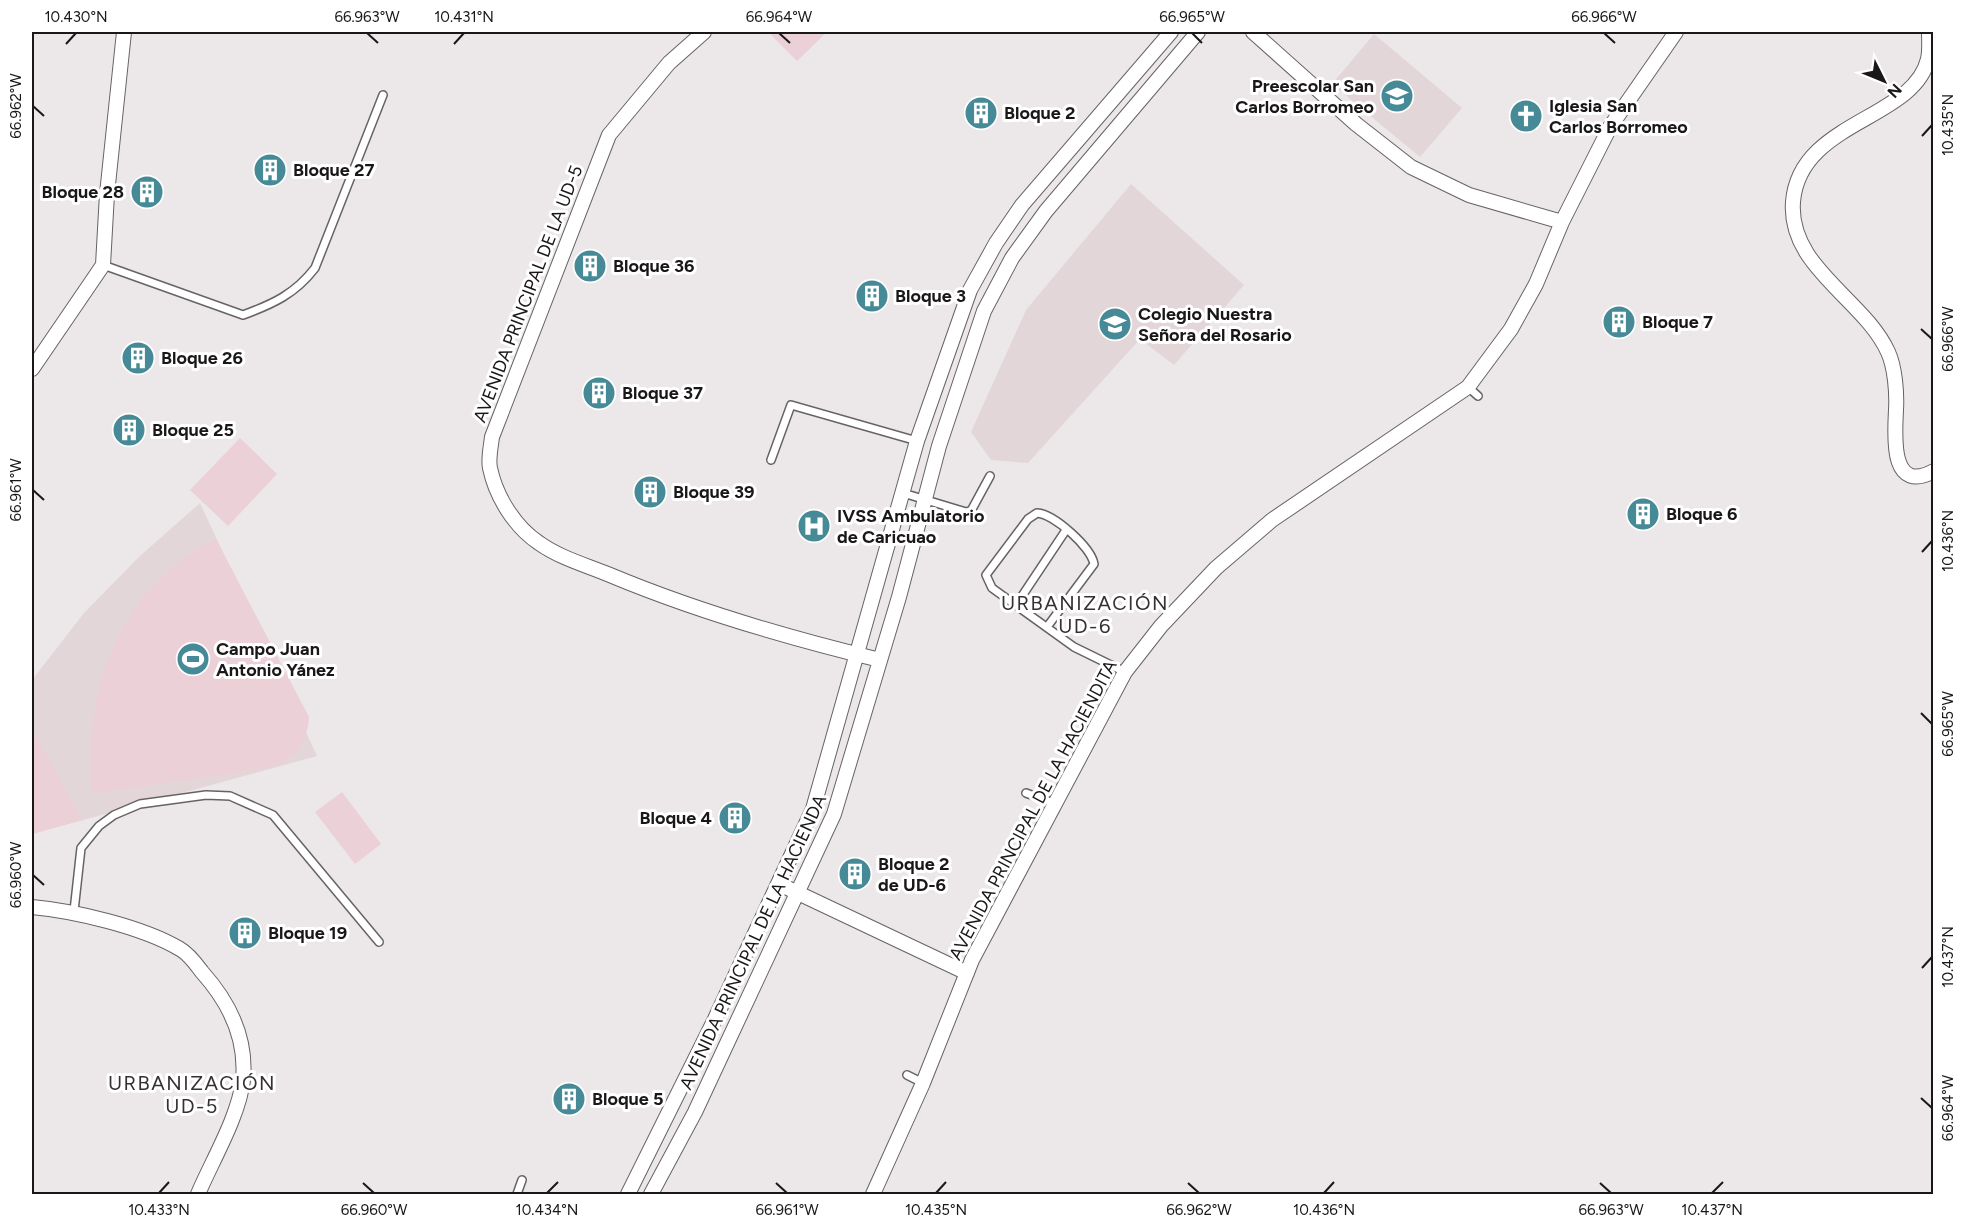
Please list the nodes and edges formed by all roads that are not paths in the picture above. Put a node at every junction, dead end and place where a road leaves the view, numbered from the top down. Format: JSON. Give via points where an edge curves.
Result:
{"nodes":[{"id":1,"x":124,"y":32,"type":"edge"},
{"id":2,"x":704,"y":32,"type":"edge"},
{"id":3,"x":1171,"y":32,"type":"edge"},
{"id":4,"x":1198,"y":32,"type":"edge"},
{"id":5,"x":1253,"y":32,"type":"edge"},
{"id":6,"x":1676,"y":32,"type":"edge"},
{"id":7,"x":1929,"y":32,"type":"edge"},
{"id":8,"x":383,"y":95,"type":"dead end"},
{"id":9,"x":1562,"y":222,"type":"junction"},
{"id":10,"x":103,"y":264,"type":"junction"},
{"id":11,"x":32,"y":369,"type":"edge"},
{"id":12,"x":917,"y":441,"type":"junction"},
{"id":13,"x":939,"y":446,"type":"junction"},
{"id":14,"x":771,"y":460,"type":"dead end"},
{"id":15,"x":1934,"y":471,"type":"edge"},
{"id":16,"x":990,"y":476,"type":"dead end"},
{"id":17,"x":903,"y":493,"type":"junction"},
{"id":18,"x":923,"y":499,"type":"junction"},
{"id":19,"x":1066,"y":530,"type":"junction"},
{"id":20,"x":1016,"y":605,"type":"junction"},
{"id":21,"x":1047,"y":627,"type":"junction"},
{"id":22,"x":857,"y":655,"type":"junction"},
{"id":23,"x":880,"y":660,"type":"junction"},
{"id":24,"x":1125,"y":672,"type":"junction"},
{"id":25,"x":1026,"y":793,"type":"dead end"},
{"id":26,"x":1053,"y":803,"type":"junction"},
{"id":27,"x":779,"y":884,"type":"junction"},
{"id":28,"x":797,"y":893,"type":"junction"},
{"id":29,"x":32,"y":907,"type":"edge"},
{"id":30,"x":74,"y":911,"type":"junction"},
{"id":31,"x":753,"y":939,"type":"junction"},
{"id":32,"x":379,"y":942,"type":"dead end"},
{"id":33,"x":772,"y":946,"type":"junction"},
{"id":34,"x":966,"y":973,"type":"junction"},
{"id":35,"x":907,"y":1075,"type":"dead end"},
{"id":36,"x":922,"y":1083,"type":"junction"},
{"id":37,"x":522,"y":1180,"type":"dead end"},
{"id":38,"x":198,"y":1194,"type":"edge"},
{"id":39,"x":517,"y":1194,"type":"edge"},
{"id":40,"x":628,"y":1194,"type":"edge"},
{"id":41,"x":651,"y":1194,"type":"edge"},
{"id":42,"x":873,"y":1194,"type":"edge"}],
"edges":[{"from":1,"to":10,"type":"street","via":[[106,194]]},
{"from":2,"to":22,"type":"street","name":"AVENIDA PRINCIPAL DE LA UD-5","via":[[669,63],[609,135],[492,437],[489,466],[500,497],[516,523],[538,543],[560,555],[658,594]]},
{"from":3,"to":12,"type":"street","name":"AVENIDA PRINCIPAL DE LA HACIENDA","via":[[1022,205],[996,243],[970,290]]},
{"from":4,"to":13,"type":"street","name":"AVENIDA PRINCIPAL DE LA HACIENDA","via":[[1046,211],[1012,258],[976,331]]},
{"from":5,"to":9,"type":"street","via":[[1356,124],[1411,166],[1469,195]]},
{"from":6,"to":9,"type":"street","name":"AVENIDA PRINCIPAL DE LA HACIENDITA","via":[[1610,127]]},
{"from":7,"to":15,"type":"street","via":[[1928,59],[1919,78],[1902,96],[1825,144],[1796,183],[1793,205],[1797,234],[1807,254],[1874,327],[1889,353],[1896,397],[1894,447],[1898,464],[1905,472],[1917,476]]},
{"from":8,"to":10,"type":"lane","via":[[315,268],[301,286],[282,299],[243,315]]},
{"from":9,"to":24,"type":"street","name":"AVENIDA PRINCIPAL DE LA HACIENDITA","via":[[1536,284],[1473,392],[1272,520],[1209,576],[1161,626]]},
{"from":10,"to":11,"type":"street"},
{"from":12,"to":13,"type":"street"},
{"from":12,"to":14,"type":"lane","via":[[791,405]]},
{"from":12,"to":17,"type":"street","name":"AVENIDA PRINCIPAL DE LA HACIENDA"},
{"from":13,"to":18,"type":"street","name":"AVENIDA PRINCIPAL DE LA HACIENDA"},
{"from":16,"to":18,"type":"lane","via":[[971,511]]},
{"from":17,"to":18,"type":"lane"},
{"from":17,"to":22,"type":"street","name":"AVENIDA PRINCIPAL DE LA HACIENDA"},
{"from":18,"to":23,"type":"street","name":"AVENIDA PRINCIPAL DE LA HACIENDA"},
{"from":19,"to":20,"type":"lane"},
{"from":19,"to":20,"type":"lane","via":[[1051,516],[1037,513],[986,575],[992,588]]},
{"from":19,"to":21,"type":"lane","via":[[1088,549],[1094,564]]},
{"from":20,"to":21,"type":"lane"},
{"from":21,"to":24,"type":"lane","via":[[1074,647]]},
{"from":22,"to":23,"type":"street","name":"AVENIDA PRINCIPAL DE LA UD-5"},
{"from":22,"to":27,"type":"street","name":"AVENIDA PRINCIPAL DE LA HACIENDA","via":[[821,787]]},
{"from":23,"to":28,"type":"street","name":"AVENIDA PRINCIPAL DE LA HACIENDA","via":[[834,814]]},
{"from":24,"to":26,"type":"street","name":"AVENIDA PRINCIPAL DE LA HACIENDITA"},
{"from":25,"to":26,"type":"lane"},
{"from":26,"to":34,"type":"street","name":"AVENIDA PRINCIPAL DE LA HACIENDITA"},
{"from":27,"to":28,"type":"street"},
{"from":27,"to":31,"type":"street","name":"AVENIDA PRINCIPAL DE LA HACIENDA"},
{"from":28,"to":33,"type":"street","name":"AVENIDA PRINCIPAL DE LA HACIENDA"},
{"from":28,"to":34,"type":"street"},
{"from":29,"to":30,"type":"street"},
{"from":30,"to":32,"type":"lane","via":[[81,848],[99,826],[140,804],[206,795],[230,796],[273,815]]},
{"from":30,"to":38,"type":"street","via":[[183,950],[221,994],[237,1024],[243,1080]]},
{"from":31,"to":33,"type":"lane"},
{"from":31,"to":40,"type":"street","name":"AVENIDA PRINCIPAL DE LA HACIENDA"},
{"from":33,"to":41,"type":"street","name":"AVENIDA PRINCIPAL DE LA HACIENDA"},
{"from":34,"to":36,"type":"street","name":"AVENIDA PRINCIPAL DE LA HACIENDITA"},
{"from":35,"to":36,"type":"lane"},
{"from":36,"to":42,"type":"street","name":"AVENIDA PRINCIPAL DE LA HACIENDITA"},
{"from":37,"to":39,"type":"lane"}]}
